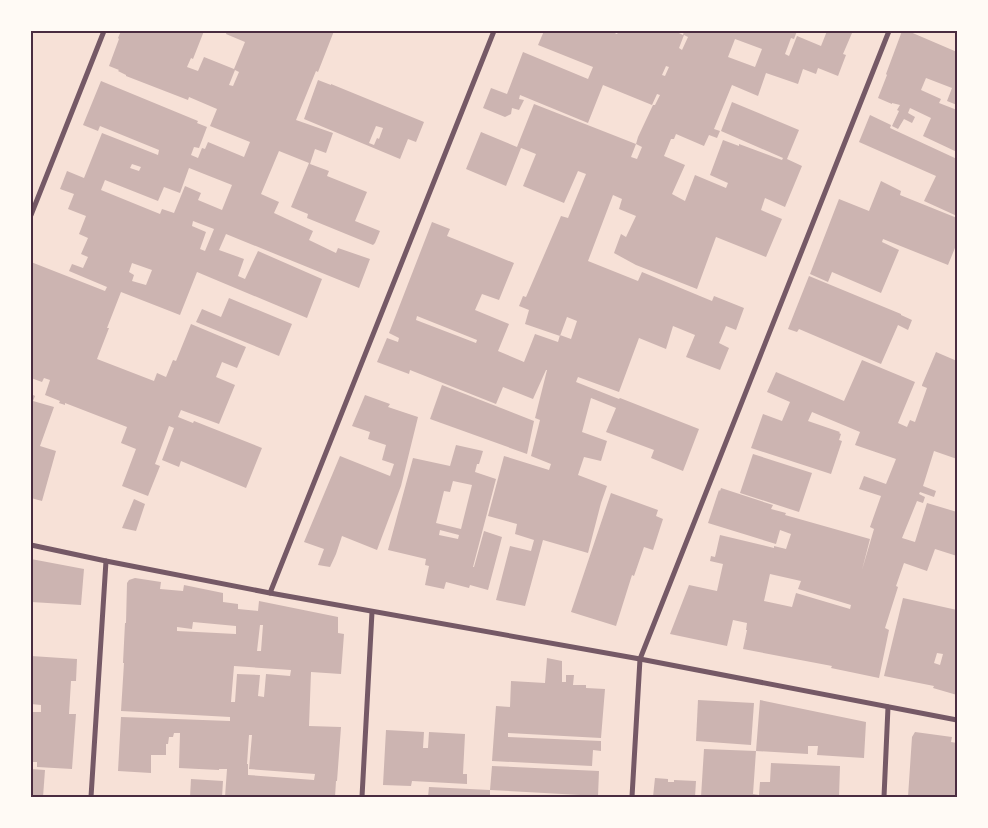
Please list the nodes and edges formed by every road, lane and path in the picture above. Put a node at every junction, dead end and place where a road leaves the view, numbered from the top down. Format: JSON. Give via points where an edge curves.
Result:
{"nodes":[{"id":1,"x":104,"y":31,"type":"edge"},
{"id":2,"x":494,"y":31,"type":"edge"},
{"id":3,"x":889,"y":31,"type":"edge"},
{"id":4,"x":31,"y":215,"type":"edge"},
{"id":5,"x":31,"y":545,"type":"edge"},
{"id":6,"x":106,"y":561,"type":"junction"},
{"id":7,"x":270,"y":593,"type":"junction"},
{"id":8,"x":372,"y":612,"type":"junction"},
{"id":9,"x":640,"y":658,"type":"junction"},
{"id":10,"x":888,"y":707,"type":"junction"},
{"id":11,"x":957,"y":720,"type":"edge"},
{"id":12,"x":91,"y":797,"type":"edge"},
{"id":13,"x":362,"y":797,"type":"edge"},
{"id":14,"x":632,"y":797,"type":"edge"},
{"id":15,"x":884,"y":797,"type":"edge"}],
"edges":[{"from":1,"to":4,"type":"street"},
{"from":2,"to":7,"type":"street"},
{"from":3,"to":9,"type":"street"},
{"from":5,"to":6,"type":"street"},
{"from":6,"to":7,"type":"street"},
{"from":6,"to":12,"type":"street"},
{"from":7,"to":8,"type":"street"},
{"from":8,"to":9,"type":"street"},
{"from":8,"to":13,"type":"street"},
{"from":9,"to":10,"type":"street"},
{"from":9,"to":14,"type":"street"},
{"from":10,"to":11,"type":"street"},
{"from":10,"to":15,"type":"street"}]}
